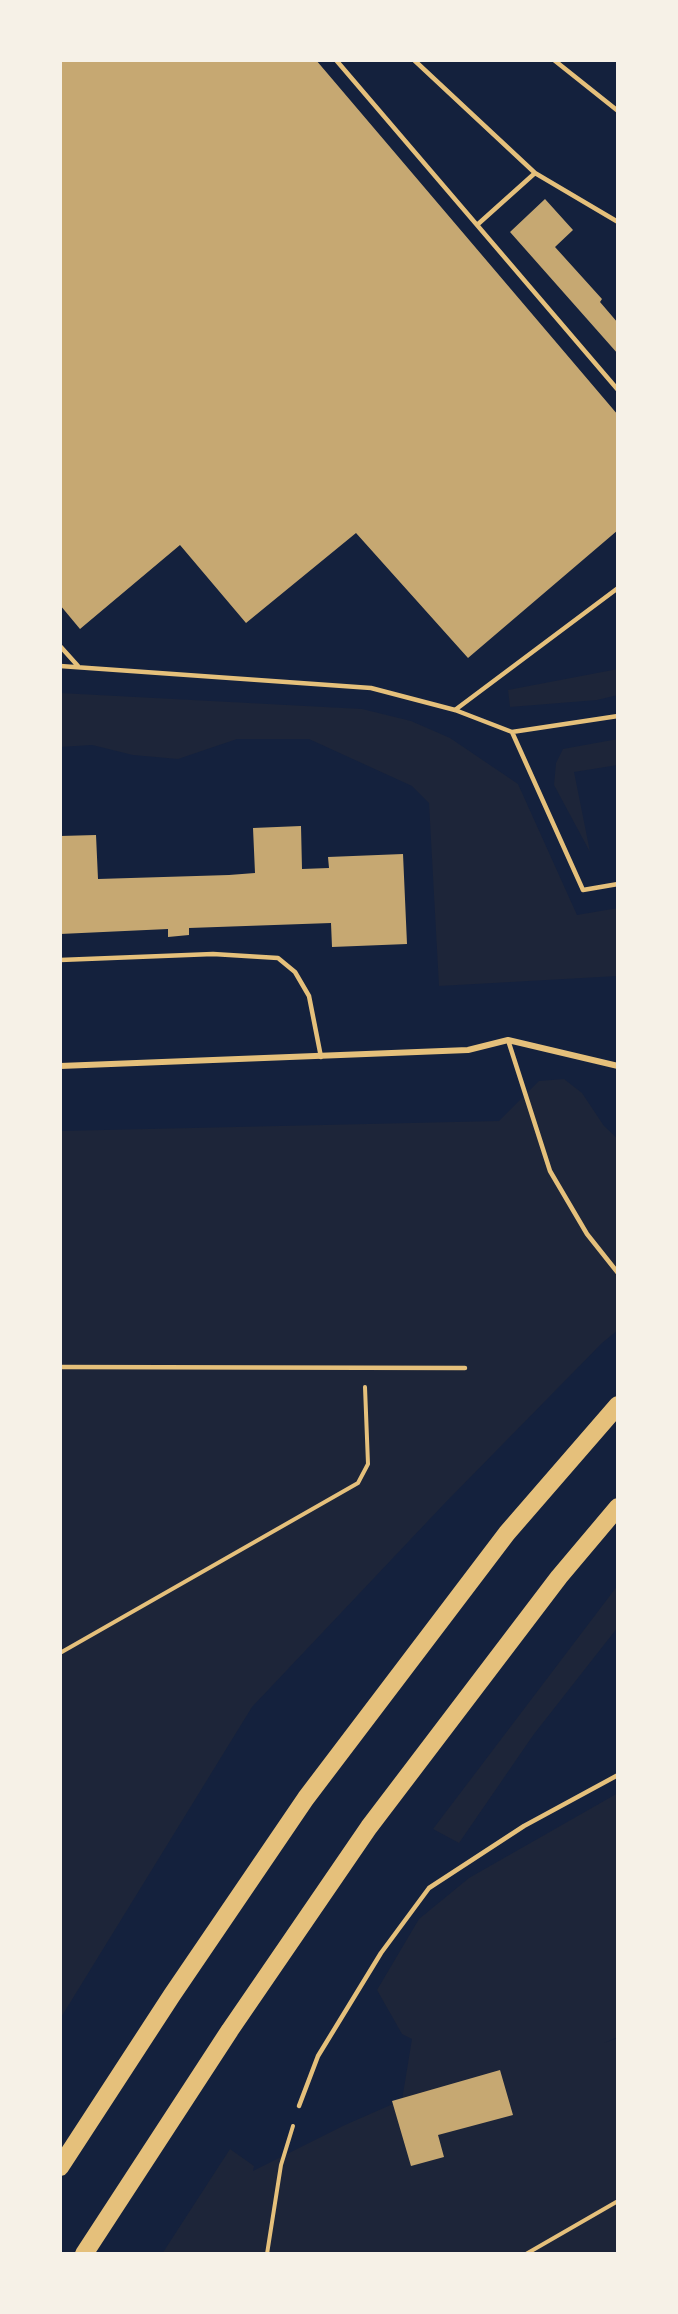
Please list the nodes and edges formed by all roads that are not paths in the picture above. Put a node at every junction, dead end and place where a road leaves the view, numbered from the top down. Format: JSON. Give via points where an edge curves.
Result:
{"nodes":[{"id":1,"x":336,"y":60,"type":"edge"},
{"id":2,"x":414,"y":60,"type":"edge"},
{"id":3,"x":554,"y":60,"type":"edge"},
{"id":4,"x":618,"y":111,"type":"edge"},
{"id":5,"x":535,"y":172,"type":"junction"},
{"id":6,"x":618,"y":222,"type":"edge"},
{"id":7,"x":477,"y":225,"type":"junction"},
{"id":8,"x":618,"y":390,"type":"edge"},
{"id":9,"x":618,"y":588,"type":"edge"},
{"id":10,"x":60,"y":646,"type":"edge"},
{"id":11,"x":60,"y":666,"type":"edge"},
{"id":12,"x":78,"y":667,"type":"junction"},
{"id":13,"x":455,"y":710,"type":"junction"},
{"id":14,"x":618,"y":716,"type":"edge"},
{"id":15,"x":512,"y":732,"type":"junction"},
{"id":16,"x":618,"y":884,"type":"edge"},
{"id":17,"x":60,"y":960,"type":"edge"},
{"id":18,"x":508,"y":1040,"type":"junction"},
{"id":19,"x":321,"y":1057,"type":"junction"},
{"id":20,"x":60,"y":1066,"type":"edge"},
{"id":21,"x":618,"y":1066,"type":"edge"},
{"id":22,"x":618,"y":1273,"type":"edge"},
{"id":23,"x":60,"y":1367,"type":"edge"},
{"id":24,"x":465,"y":1368,"type":"dead end"},
{"id":25,"x":618,"y":1405,"type":"edge"},
{"id":26,"x":618,"y":1507,"type":"edge"},
{"id":27,"x":618,"y":1774,"type":"edge"},
{"id":28,"x":299,"y":2106,"type":"road end"},
{"id":29,"x":60,"y":2167,"type":"edge"},
{"id":30,"x":84,"y":2254,"type":"edge"}],
"edges":[{"from":1,"to":7,"type":"lane"},
{"from":2,"to":5,"type":"lane"},
{"from":3,"to":4,"type":"lane"},
{"from":5,"to":6,"type":"lane"},
{"from":5,"to":7,"type":"lane"},
{"from":7,"to":8,"type":"lane"},
{"from":9,"to":13,"type":"lane"},
{"from":10,"to":12,"type":"lane"},
{"from":11,"to":12,"type":"lane"},
{"from":12,"to":13,"type":"lane","via":[[371,688]]},
{"from":13,"to":15,"type":"lane"},
{"from":14,"to":15,"type":"lane"},
{"from":15,"to":16,"type":"lane","via":[[583,890]]},
{"from":17,"to":19,"type":"lane","via":[[213,954],[278,958],[295,972],[309,996]]},
{"from":18,"to":19,"type":"street","via":[[468,1050]]},
{"from":18,"to":21,"type":"street"},
{"from":18,"to":22,"type":"lane","via":[[550,1171],[587,1234]]},
{"from":19,"to":20,"type":"street"},
{"from":23,"to":24,"type":"lane"},
{"from":25,"to":29,"type":"highway","via":[[507,1533],[306,1798]]},
{"from":26,"to":30,"type":"highway","via":[[559,1577],[369,1827]]},
{"from":27,"to":28,"type":"lane","via":[[524,1826],[429,1888],[381,1953],[318,2056]]}]}
